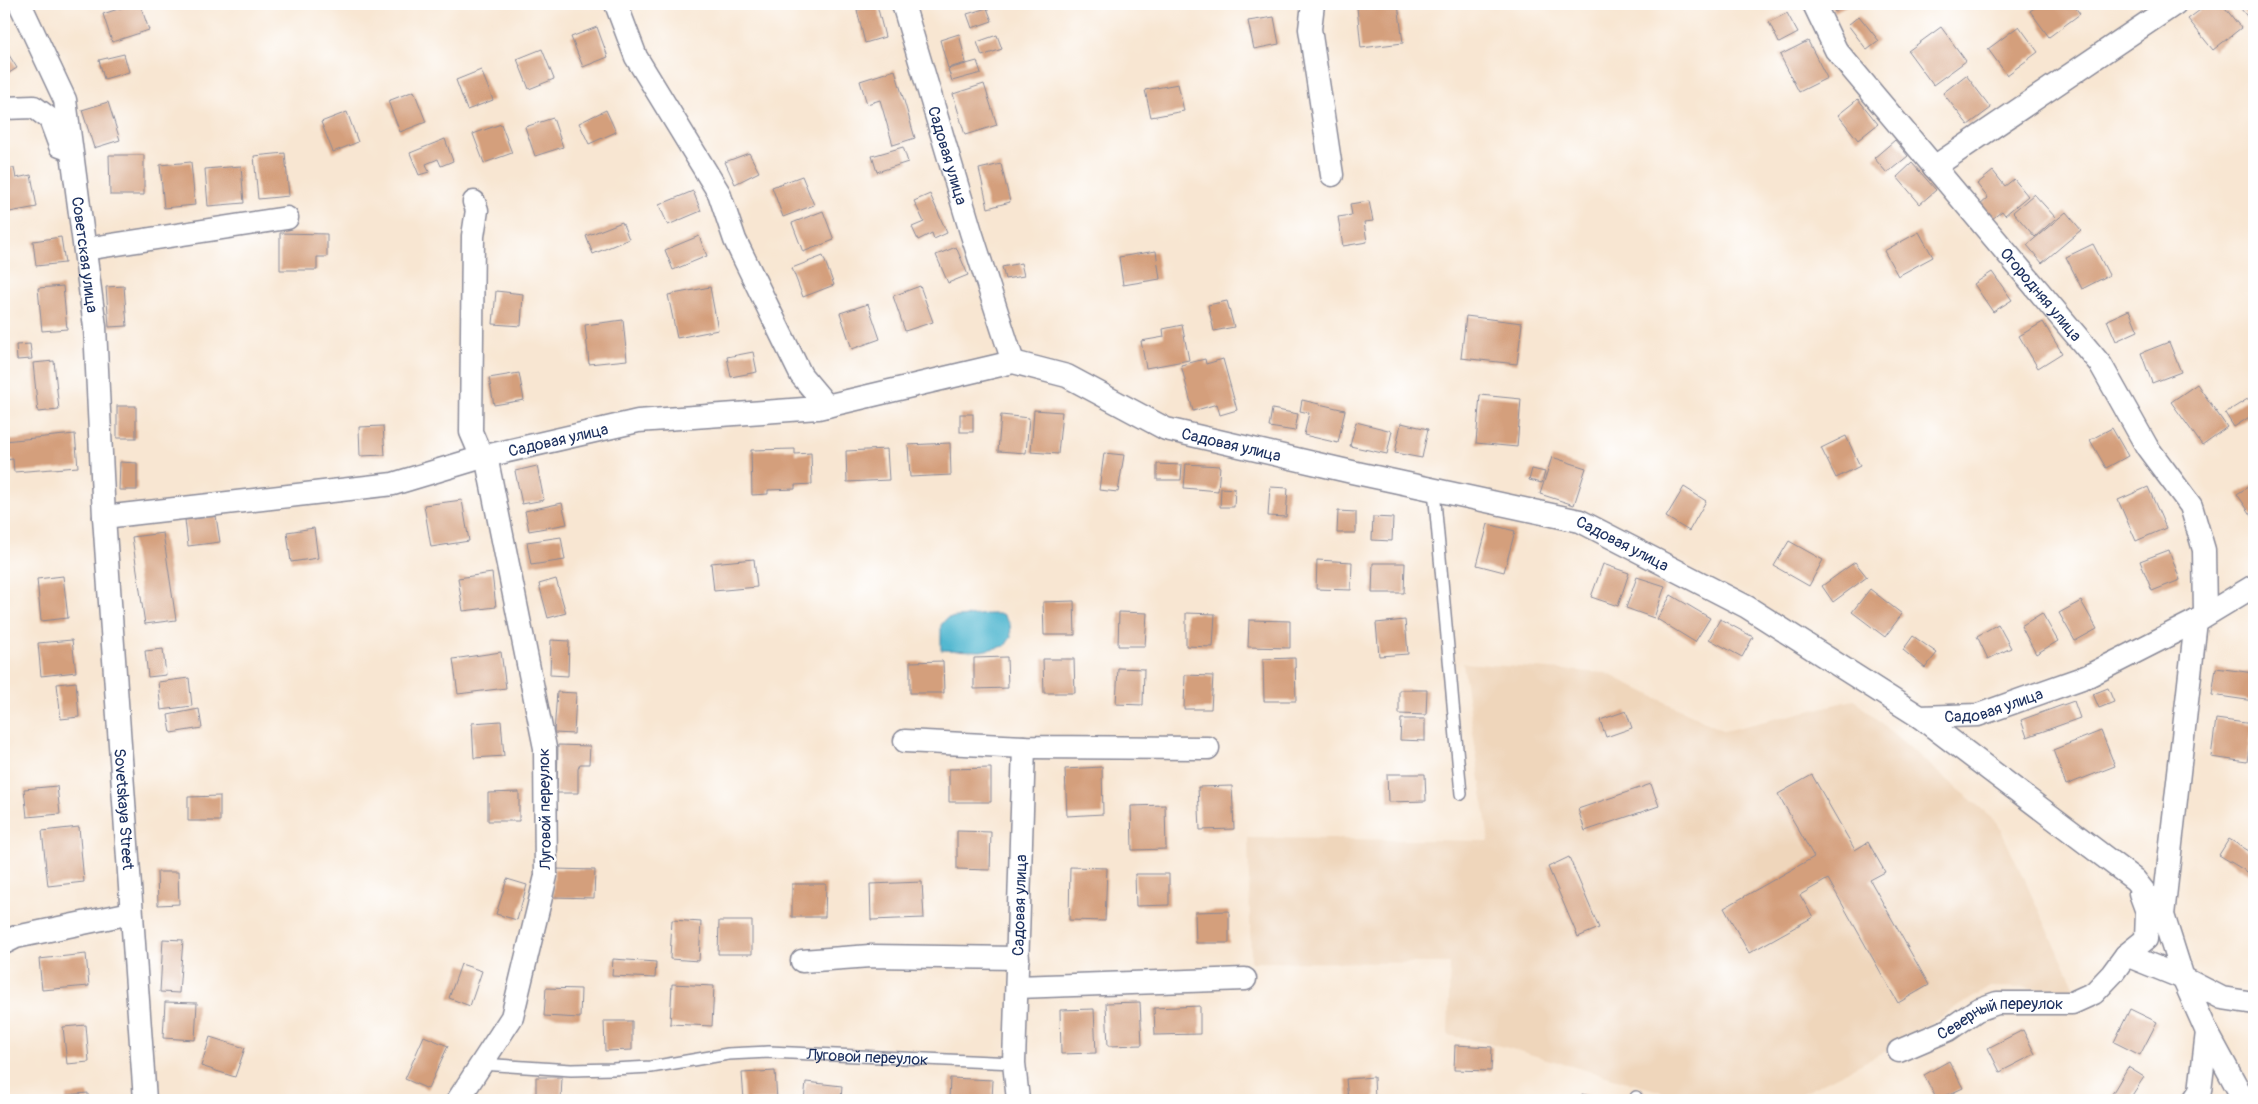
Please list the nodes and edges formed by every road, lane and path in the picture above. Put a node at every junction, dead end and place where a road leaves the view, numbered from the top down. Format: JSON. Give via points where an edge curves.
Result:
{"nodes":[{"id":1,"x":20,"y":4,"type":"edge"},
{"id":2,"x":616,"y":4,"type":"edge"},
{"id":3,"x":903,"y":4,"type":"edge"},
{"id":4,"x":1313,"y":4,"type":"edge"},
{"id":5,"x":1814,"y":4,"type":"edge"},
{"id":6,"x":2175,"y":4,"type":"edge"},
{"id":7,"x":4,"y":108,"type":"edge"},
{"id":8,"x":72,"y":150,"type":"junction"},
{"id":9,"x":1934,"y":166,"type":"junction"},
{"id":10,"x":1332,"y":175,"type":"dead end"},
{"id":11,"x":474,"y":202,"type":"dead end"},
{"id":12,"x":287,"y":218,"type":"dead end"},
{"id":13,"x":85,"y":249,"type":"junction"},
{"id":14,"x":1013,"y":362,"type":"junction"},
{"id":15,"x":827,"y":406,"type":"junction"},
{"id":16,"x":486,"y":456,"type":"junction"},
{"id":17,"x":1434,"y":490,"type":"junction"},
{"id":18,"x":104,"y":517,"type":"junction"},
{"id":19,"x":2254,"y":586,"type":"edge"},
{"id":20,"x":2201,"y":618,"type":"junction"},
{"id":21,"x":1920,"y":717,"type":"junction"},
{"id":22,"x":905,"y":740,"type":"dead end"},
{"id":23,"x":1024,"y":747,"type":"junction"},
{"id":24,"x":1208,"y":748,"type":"dead end"},
{"id":25,"x":1461,"y":794,"type":"dead end"},
{"id":26,"x":2135,"y":880,"type":"junction"},
{"id":27,"x":131,"y":913,"type":"junction"},
{"id":28,"x":2163,"y":915,"type":"junction"},
{"id":29,"x":4,"y":943,"type":"edge"},
{"id":30,"x":2126,"y":955,"type":"junction"},
{"id":31,"x":1018,"y":958,"type":"junction"},
{"id":32,"x":802,"y":961,"type":"dead end"},
{"id":33,"x":2183,"y":978,"type":"junction"},
{"id":34,"x":1246,"y":979,"type":"dead end"},
{"id":35,"x":1017,"y":988,"type":"junction"},
{"id":36,"x":2254,"y":1003,"type":"edge"},
{"id":37,"x":2207,"y":1032,"type":"junction"},
{"id":38,"x":1899,"y":1051,"type":"dead end"},
{"id":39,"x":1014,"y":1063,"type":"junction"},
{"id":40,"x":481,"y":1064,"type":"junction"},
{"id":41,"x":2198,"y":1097,"type":"edge"},
{"id":42,"x":145,"y":1100,"type":"edge"},
{"id":43,"x":458,"y":1100,"type":"edge"},
{"id":44,"x":1018,"y":1100,"type":"edge"},
{"id":45,"x":2244,"y":1100,"type":"edge"}],
"edges":[{"from":1,"to":8,"type":"street","name":"Советская улица","via":[[65,100]]},
{"from":2,"to":15,"type":"street","via":[[636,57],[719,193],[735,240],[801,375]]},
{"from":3,"to":14,"type":"street","name":"Садовая улица"},
{"from":4,"to":10,"type":"street","via":[[1310,29]]},
{"from":5,"to":9,"type":"street","name":"Огородняя улица","via":[[1836,50]]},
{"from":6,"to":9,"type":"street"},
{"from":7,"to":8,"type":"street","via":[[34,107],[50,119],[60,146]]},
{"from":8,"to":13,"type":"street","name":"Советская улица"},
{"from":9,"to":20,"type":"street","name":"Огородняя улица","via":[[2101,365],[2147,447],[2191,506],[2204,550]]},
{"from":11,"to":16,"type":"street","via":[[477,210],[473,236],[472,432],[477,446]]},
{"from":12,"to":13,"type":"street"},
{"from":13,"to":18,"type":"street","name":"Советская улица","via":[[96,326]]},
{"from":14,"to":15,"type":"street","name":"Садовая улица"},
{"from":14,"to":17,"type":"street","name":"Садовая улица","via":[[1067,376],[1166,429]]},
{"from":15,"to":16,"type":"street","name":"Садовая улица","via":[[638,421]]},
{"from":16,"to":18,"type":"street","name":"Садовая улица","via":[[393,484]]},
{"from":16,"to":40,"type":"street","name":"Луговой переулок","via":[[545,748],[546,876],[512,1017]]},
{"from":17,"to":21,"type":"street","name":"Садовая улица","via":[[1580,521],[1747,607]]},
{"from":17,"to":25,"type":"lane"},
{"from":18,"to":27,"type":"street","name":"Sovetskaya Street"},
{"from":19,"to":20,"type":"street"},
{"from":20,"to":21,"type":"street","name":"Садовая улица","via":[[2088,676],[1978,715]]},
{"from":20,"to":28,"type":"street","name":"Огородняя улица"},
{"from":21,"to":26,"type":"street"},
{"from":22,"to":23,"type":"street"},
{"from":23,"to":24,"type":"street"},
{"from":23,"to":31,"type":"street","name":"Садовая улица"},
{"from":26,"to":28,"type":"street"},
{"from":26,"to":30,"type":"street","name":"Северный переулок","via":[[2147,912],[2146,939]]},
{"from":27,"to":29,"type":"street","via":[[16,937]]},
{"from":27,"to":42,"type":"street","name":"Sovetskaya Street"},
{"from":28,"to":33,"type":"street"},
{"from":30,"to":33,"type":"street"},
{"from":30,"to":38,"type":"street","name":"Северный переулок","via":[[2094,993],[2072,1003],[1997,1003],[1977,1010],[1948,1030]]},
{"from":31,"to":32,"type":"street","via":[[870,956]]},
{"from":31,"to":35,"type":"street","name":"Садовая улица"},
{"from":33,"to":36,"type":"street","via":[[2222,998]]},
{"from":33,"to":37,"type":"street"},
{"from":34,"to":35,"type":"street"},
{"from":35,"to":39,"type":"street","name":"Садовая улица"},
{"from":37,"to":41,"type":"street"},
{"from":37,"to":45,"type":"street"},
{"from":39,"to":40,"type":"lane","name":"Луговой переулок","via":[[769,1052],[613,1069],[571,1070]]},
{"from":39,"to":44,"type":"street","name":"Садовая улица"},
{"from":40,"to":43,"type":"street","name":"Луговой переулок"}]}
